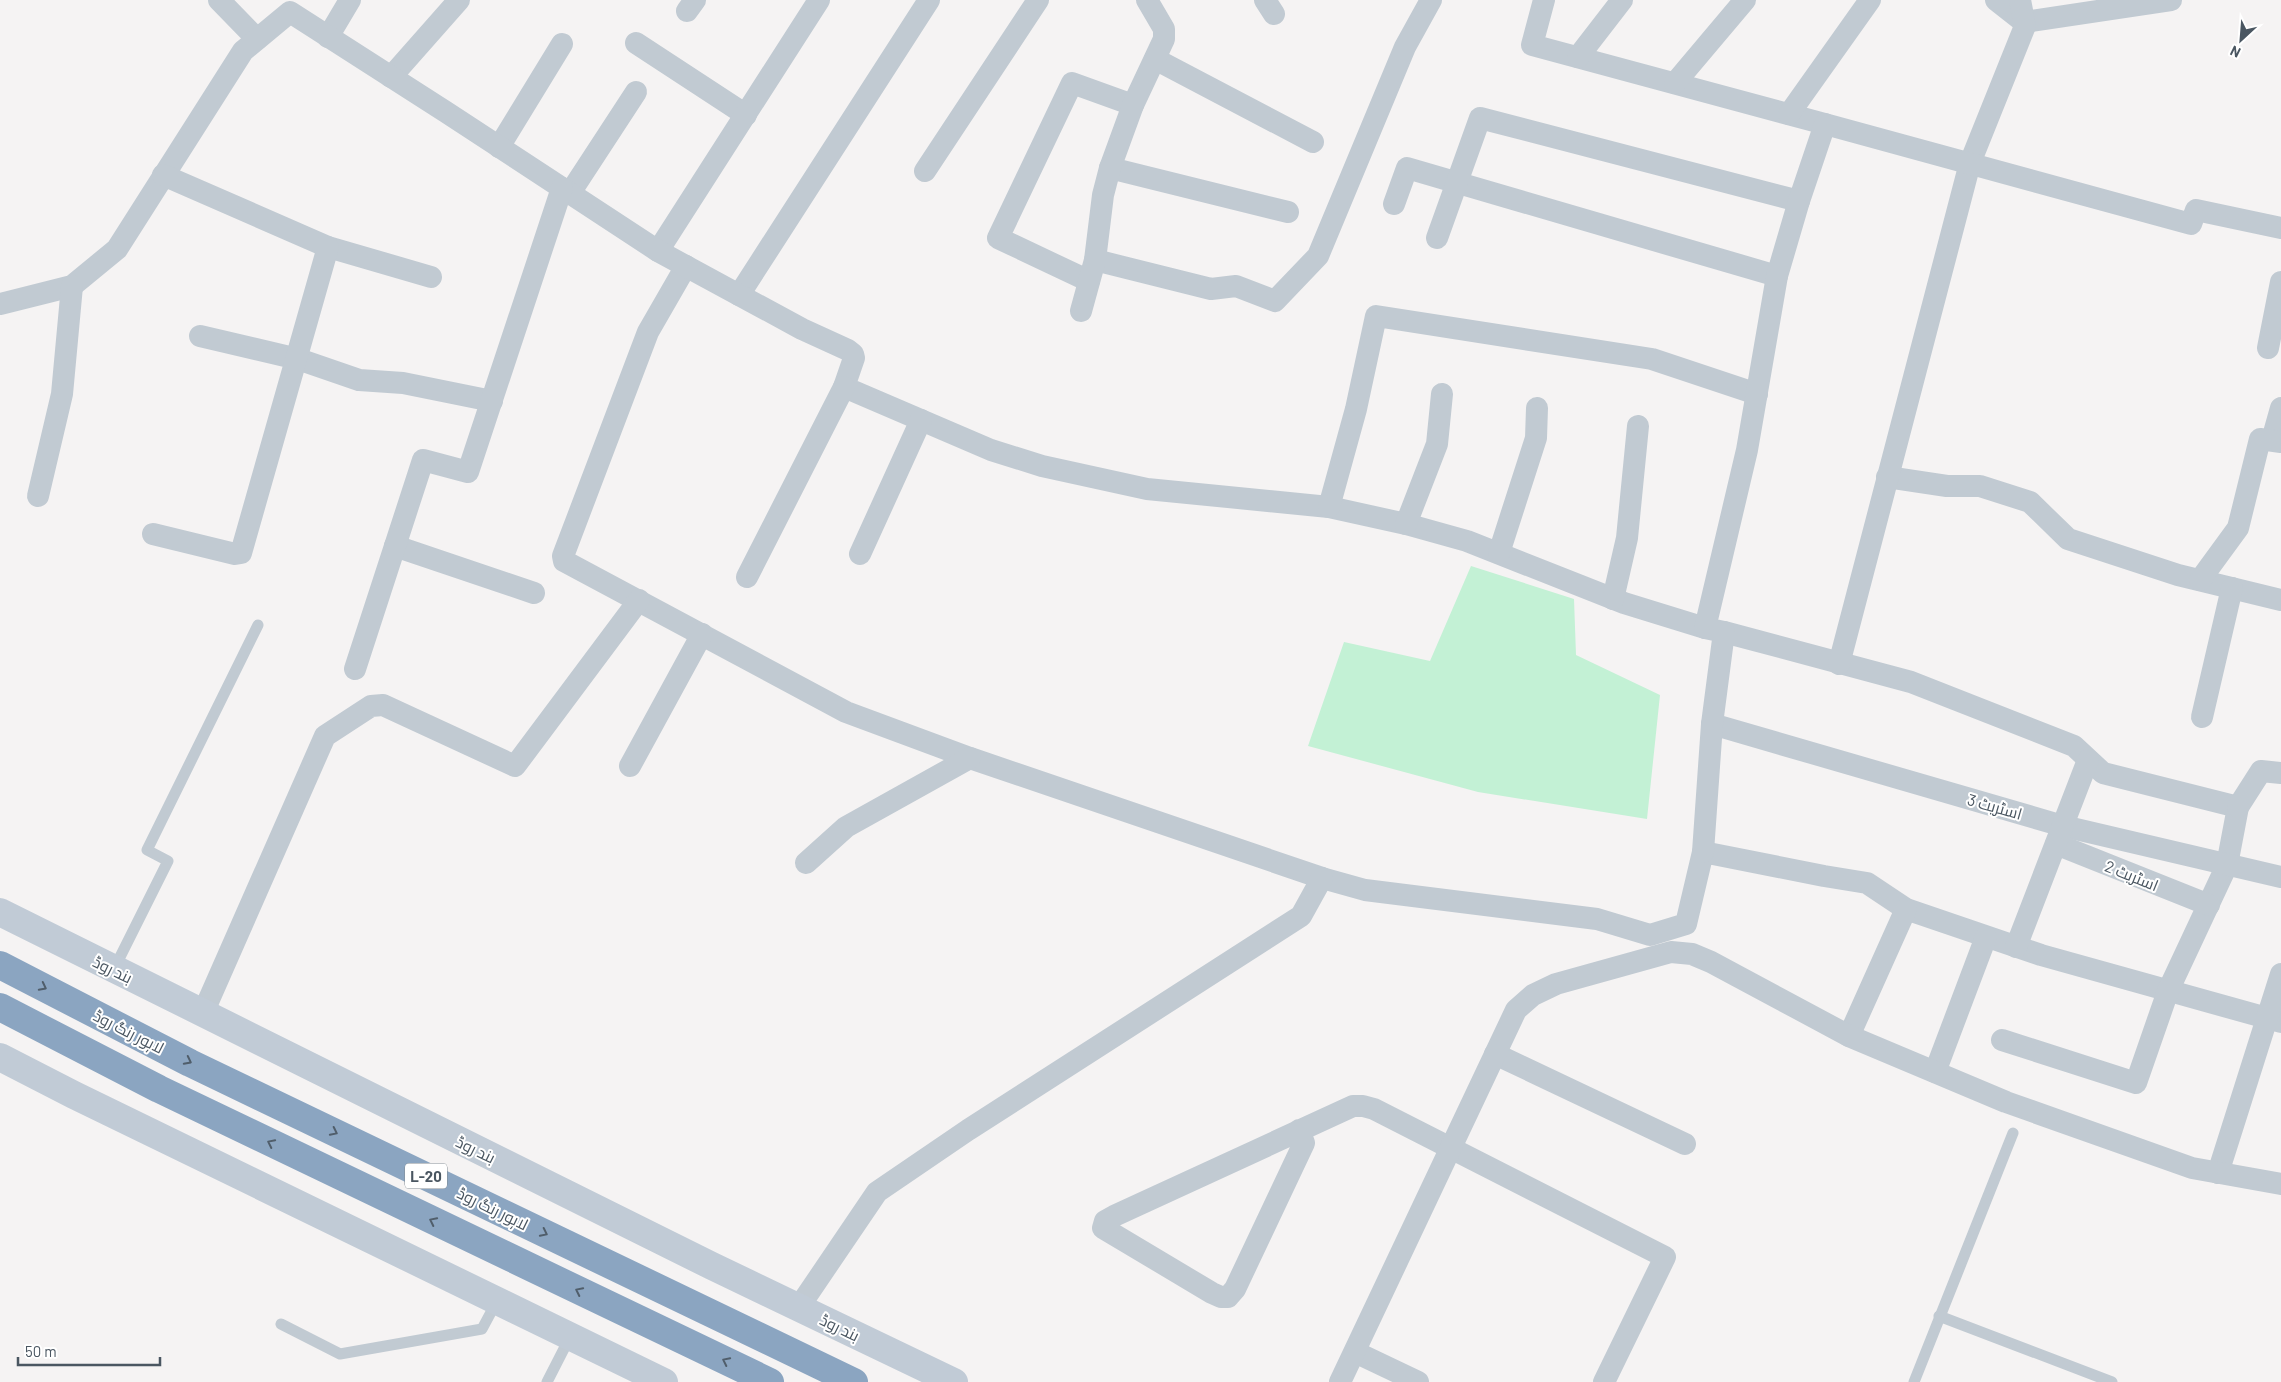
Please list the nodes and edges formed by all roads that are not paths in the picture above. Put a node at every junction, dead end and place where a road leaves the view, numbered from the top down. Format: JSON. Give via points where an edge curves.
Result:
{"nodes":[{"id":1,"x":219,"y":0,"type":"edge"},
{"id":2,"x":350,"y":0,"type":"edge"},
{"id":3,"x":459,"y":0,"type":"edge"},
{"id":4,"x":819,"y":0,"type":"edge"},
{"id":5,"x":929,"y":0,"type":"edge"},
{"id":6,"x":1038,"y":0,"type":"edge"},
{"id":7,"x":1147,"y":0,"type":"edge"},
{"id":8,"x":1431,"y":0,"type":"edge"},
{"id":9,"x":1544,"y":0,"type":"edge"},
{"id":10,"x":1622,"y":0,"type":"edge"},
{"id":11,"x":1745,"y":0,"type":"edge"},
{"id":12,"x":1870,"y":0,"type":"edge"},
{"id":13,"x":1996,"y":0,"type":"edge"},
{"id":14,"x":2171,"y":0,"type":"edge"},
{"id":15,"x":2131,"y":3,"type":"edge"},
{"id":16,"x":2022,"y":11,"type":"edge"},
{"id":17,"x":328,"y":37,"type":"junction"},
{"id":18,"x":258,"y":38,"type":"junction"},
{"id":19,"x":562,"y":44,"type":"dead end"},
{"id":20,"x":636,"y":44,"type":"dead end"},
{"id":21,"x":1578,"y":57,"type":"junction"},
{"id":22,"x":1155,"y":59,"type":"junction"},
{"id":23,"x":392,"y":77,"type":"junction"},
{"id":24,"x":1675,"y":83,"type":"junction"},
{"id":25,"x":636,"y":92,"type":"dead end"},
{"id":26,"x":1133,"y":105,"type":"junction"},
{"id":27,"x":1789,"y":114,"type":"junction"},
{"id":28,"x":746,"y":115,"type":"junction"},
{"id":29,"x":1825,"y":124,"type":"junction"},
{"id":30,"x":1313,"y":142,"type":"dead end"},
{"id":31,"x":499,"y":147,"type":"junction"},
{"id":32,"x":1970,"y":163,"type":"junction"},
{"id":33,"x":1110,"y":168,"type":"junction"},
{"id":34,"x":925,"y":171,"type":"dead end"},
{"id":35,"x":163,"y":175,"type":"junction"},
{"id":36,"x":1457,"y":183,"type":"junction"},
{"id":37,"x":566,"y":191,"type":"junction"},
{"id":38,"x":1799,"y":201,"type":"junction"},
{"id":39,"x":1394,"y":204,"type":"dead end"},
{"id":40,"x":1288,"y":212,"type":"dead end"},
{"id":41,"x":2281,"y":228,"type":"edge"},
{"id":42,"x":1437,"y":238,"type":"dead end"},
{"id":43,"x":328,"y":247,"type":"junction"},
{"id":44,"x":658,"y":251,"type":"junction"},
{"id":45,"x":686,"y":266,"type":"junction"},
{"id":46,"x":1092,"y":271,"type":"junction"},
{"id":47,"x":1778,"y":276,"type":"junction"},
{"id":48,"x":431,"y":278,"type":"dead end"},
{"id":49,"x":2281,"y":282,"type":"edge"},
{"id":50,"x":72,"y":286,"type":"junction"},
{"id":51,"x":739,"y":295,"type":"junction"},
{"id":52,"x":0,"y":304,"type":"edge"},
{"id":53,"x":1081,"y":311,"type":"dead end"},
{"id":54,"x":200,"y":336,"type":"dead end"},
{"id":55,"x":2268,"y":348,"type":"dead end"},
{"id":56,"x":298,"y":359,"type":"junction"},
{"id":57,"x":844,"y":387,"type":"junction"},
{"id":58,"x":1442,"y":394,"type":"dead end"},
{"id":59,"x":1757,"y":394,"type":"junction"},
{"id":60,"x":492,"y":401,"type":"junction"},
{"id":61,"x":1537,"y":408,"type":"dead end"},
{"id":62,"x":2281,"y":408,"type":"edge"},
{"id":63,"x":921,"y":420,"type":"junction"},
{"id":64,"x":1638,"y":426,"type":"dead end"},
{"id":65,"x":2276,"y":441,"type":"edge"},
{"id":66,"x":1887,"y":477,"type":"junction"},
{"id":67,"x":38,"y":496,"type":"dead end"},
{"id":68,"x":1330,"y":507,"type":"junction"},
{"id":69,"x":1406,"y":524,"type":"junction"},
{"id":70,"x":153,"y":534,"type":"dead end"},
{"id":71,"x":395,"y":546,"type":"junction"},
{"id":72,"x":1499,"y":553,"type":"junction"},
{"id":73,"x":860,"y":554,"type":"dead end"},
{"id":74,"x":747,"y":577,"type":"dead end"},
{"id":75,"x":2200,"y":580,"type":"junction"},
{"id":76,"x":2232,"y":588,"type":"junction"},
{"id":77,"x":534,"y":593,"type":"dead end"},
{"id":78,"x":1613,"y":598,"type":"junction"},
{"id":79,"x":639,"y":600,"type":"junction"},
{"id":80,"x":2281,"y":600,"type":"edge"},
{"id":81,"x":258,"y":625,"type":"dead end"},
{"id":82,"x":1715,"y":630,"type":"junction"},
{"id":83,"x":702,"y":634,"type":"junction"},
{"id":84,"x":1839,"y":664,"type":"junction"},
{"id":85,"x":355,"y":669,"type":"dead end"},
{"id":86,"x":2202,"y":717,"type":"dead end"},
{"id":87,"x":1712,"y":724,"type":"junction"},
{"id":88,"x":970,"y":758,"type":"junction"},
{"id":89,"x":2088,"y":760,"type":"junction"},
{"id":90,"x":630,"y":766,"type":"dead end"},
{"id":91,"x":2281,"y":773,"type":"edge"},
{"id":92,"x":2238,"y":807,"type":"junction"},
{"id":93,"x":2059,"y":835,"type":"junction"},
{"id":94,"x":1704,"y":852,"type":"junction"},
{"id":95,"x":806,"y":863,"type":"dead end"},
{"id":96,"x":2228,"y":865,"type":"junction"},
{"id":97,"x":1322,"y":878,"type":"junction"},
{"id":98,"x":2281,"y":878,"type":"edge"},
{"id":99,"x":2208,"y":906,"type":"junction"},
{"id":100,"x":1906,"y":909,"type":"junction"},
{"id":101,"x":0,"y":912,"type":"edge"},
{"id":102,"x":1986,"y":936,"type":"junction"},
{"id":103,"x":2016,"y":947,"type":"junction"},
{"id":104,"x":0,"y":965,"type":"edge"},
{"id":105,"x":114,"y":969,"type":"junction"},
{"id":106,"x":2281,"y":974,"type":"edge"},
{"id":107,"x":2168,"y":991,"type":"junction"},
{"id":108,"x":0,"y":1007,"type":"edge"},
{"id":109,"x":203,"y":1013,"type":"junction"},
{"id":110,"x":2274,"y":1020,"type":"edge"},
{"id":111,"x":1849,"y":1036,"type":"junction"},
{"id":112,"x":2002,"y":1040,"type":"dead end"},
{"id":113,"x":1495,"y":1054,"type":"junction"},
{"id":114,"x":0,"y":1056,"type":"edge"},
{"id":115,"x":1935,"y":1072,"type":"junction"},
{"id":116,"x":1299,"y":1130,"type":"junction"},
{"id":117,"x":2013,"y":1133,"type":"dead end"},
{"id":118,"x":1685,"y":1144,"type":"dead end"},
{"id":119,"x":1452,"y":1148,"type":"junction"},
{"id":120,"x":2218,"y":1173,"type":"junction"},
{"id":121,"x":2281,"y":1184,"type":"edge"},
{"id":122,"x":497,"y":1301,"type":"junction"},
{"id":123,"x":798,"y":1307,"type":"junction"},
{"id":124,"x":1939,"y":1316,"type":"junction"},
{"id":125,"x":281,"y":1324,"type":"dead end"},
{"id":126,"x":570,"y":1336,"type":"junction"},
{"id":127,"x":1355,"y":1352,"type":"junction"},
{"id":128,"x":547,"y":1382,"type":"edge"},
{"id":129,"x":664,"y":1382,"type":"edge"},
{"id":130,"x":770,"y":1382,"type":"edge"},
{"id":131,"x":854,"y":1382,"type":"edge"},
{"id":132,"x":954,"y":1382,"type":"edge"},
{"id":133,"x":1340,"y":1382,"type":"edge"},
{"id":134,"x":1418,"y":1382,"type":"edge"},
{"id":135,"x":1604,"y":1382,"type":"edge"},
{"id":136,"x":1914,"y":1382,"type":"edge"},
{"id":137,"x":2112,"y":1382,"type":"edge"}],
"edges":[{"from":1,"to":18,"type":"street"},
{"from":2,"to":17,"type":"street"},
{"from":3,"to":23,"type":"street"},
{"from":4,"to":28,"type":"street"},
{"from":5,"to":51,"type":"street"},
{"from":6,"to":34,"type":"street"},
{"from":7,"to":22,"type":"street","via":[[1164,29],[1164,39]]},
{"from":8,"to":46,"type":"street","via":[[1405,47],[1318,256],[1275,301],[1236,286],[1212,289]]},
{"from":9,"to":21,"type":"street","via":[[1532,45]]},
{"from":10,"to":21,"type":"street"},
{"from":11,"to":24,"type":"street"},
{"from":12,"to":27,"type":"street"},
{"from":13,"to":16,"type":"street"},
{"from":14,"to":15,"type":"street"},
{"from":15,"to":16,"type":"street"},
{"from":16,"to":32,"type":"street","via":[[2025,26]]},
{"from":17,"to":18,"type":"street","via":[[290,12]]},
{"from":17,"to":23,"type":"street"},
{"from":18,"to":35,"type":"street","via":[[243,51]]},
{"from":19,"to":31,"type":"street"},
{"from":20,"to":28,"type":"street"},
{"from":21,"to":24,"type":"street"},
{"from":22,"to":26,"type":"street"},
{"from":22,"to":30,"type":"street"},
{"from":23,"to":31,"type":"street"},
{"from":24,"to":27,"type":"street"},
{"from":25,"to":37,"type":"street"},
{"from":26,"to":33,"type":"street"},
{"from":26,"to":46,"type":"street","via":[[1072,83],[998,238]]},
{"from":27,"to":29,"type":"street"},
{"from":28,"to":44,"type":"street"},
{"from":29,"to":32,"type":"street"},
{"from":29,"to":38,"type":"street"},
{"from":31,"to":37,"type":"street"},
{"from":32,"to":41,"type":"street","via":[[2191,224],[2196,210]]},
{"from":32,"to":66,"type":"street"},
{"from":33,"to":40,"type":"street"},
{"from":33,"to":46,"type":"street"},
{"from":35,"to":43,"type":"street"},
{"from":35,"to":50,"type":"street","via":[[116,249]]},
{"from":36,"to":38,"type":"street","via":[[1480,118]]},
{"from":36,"to":39,"type":"street","via":[[1407,168]]},
{"from":36,"to":42,"type":"street"},
{"from":36,"to":47,"type":"street"},
{"from":37,"to":44,"type":"street"},
{"from":37,"to":60,"type":"street"},
{"from":38,"to":47,"type":"street"},
{"from":43,"to":48,"type":"street"},
{"from":43,"to":56,"type":"street"},
{"from":44,"to":45,"type":"street"},
{"from":45,"to":51,"type":"street"},
{"from":45,"to":79,"type":"street","via":[[648,332],[563,556],[564,561]]},
{"from":46,"to":53,"type":"street"},
{"from":47,"to":59,"type":"street"},
{"from":49,"to":55,"type":"street"},
{"from":50,"to":52,"type":"street"},
{"from":50,"to":67,"type":"street","via":[[62,394]]},
{"from":51,"to":57,"type":"street","via":[[853,354]]},
{"from":54,"to":56,"type":"street"},
{"from":56,"to":60,"type":"street","via":[[359,380],[403,383]]},
{"from":56,"to":70,"type":"street","via":[[241,553]]},
{"from":57,"to":63,"type":"street"},
{"from":57,"to":74,"type":"street"},
{"from":58,"to":69,"type":"street","via":[[1437,444]]},
{"from":59,"to":68,"type":"street","via":[[1652,359],[1376,316]]},
{"from":59,"to":82,"type":"street"},
{"from":60,"to":71,"type":"street","via":[[468,472],[424,460]]},
{"from":61,"to":72,"type":"street","via":[[1536,438]]},
{"from":62,"to":65,"type":"street"},
{"from":63,"to":68,"type":"street","via":[[991,450],[1042,466],[1147,489]]},
{"from":63,"to":73,"type":"street"},
{"from":64,"to":78,"type":"street","via":[[1627,538]]},
{"from":65,"to":75,"type":"street","via":[[2260,439],[2238,528]]},
{"from":66,"to":75,"type":"street","via":[[1947,486],[1980,486],[2030,502],[2068,539]]},
{"from":66,"to":84,"type":"street"},
{"from":68,"to":69,"type":"street"},
{"from":69,"to":72,"type":"street"},
{"from":71,"to":77,"type":"street"},
{"from":71,"to":85,"type":"street"},
{"from":72,"to":78,"type":"street"},
{"from":75,"to":76,"type":"street"},
{"from":76,"to":80,"type":"street"},
{"from":76,"to":86,"type":"street"},
{"from":78,"to":82,"type":"street"},
{"from":79,"to":83,"type":"street"},
{"from":79,"to":109,"type":"street","via":[[515,766],[383,705],[371,706],[325,736]]},
{"from":81,"to":105,"type":"lane","via":[[147,850],[168,860]]},
{"from":82,"to":84,"type":"street"},
{"from":82,"to":87,"type":"street"},
{"from":83,"to":88,"type":"street","via":[[846,712]]},
{"from":83,"to":90,"type":"street"},
{"from":84,"to":89,"type":"street","via":[[1911,682],[2074,746]]},
{"from":87,"to":93,"type":"street","name":"اسٹریٹ 3"},
{"from":87,"to":94,"type":"street"},
{"from":88,"to":95,"type":"street","via":[[846,827]]},
{"from":88,"to":97,"type":"street"},
{"from":89,"to":92,"type":"street","via":[[2103,773]]},
{"from":89,"to":93,"type":"street"},
{"from":91,"to":92,"type":"street","via":[[2261,770]]},
{"from":92,"to":96,"type":"street"},
{"from":93,"to":96,"type":"street","name":"اسٹریٹ 3"},
{"from":93,"to":99,"type":"street","name":"اسٹریٹ 2"},
{"from":93,"to":103,"type":"street"},
{"from":94,"to":97,"type":"street","via":[[1686,924],[1650,935],[1597,919],[1375,891]]},
{"from":94,"to":100,"type":"street","via":[[1868,883]]},
{"from":96,"to":98,"type":"street","name":"اسٹریٹ 3"},
{"from":96,"to":99,"type":"street"},
{"from":97,"to":123,"type":"street","via":[[1301,916],[877,1192]]},
{"from":99,"to":107,"type":"street"},
{"from":100,"to":102,"type":"street"},
{"from":100,"to":111,"type":"street"},
{"from":101,"to":105,"type":"main road","name":"بند روڈ"},
{"from":102,"to":103,"type":"street"},
{"from":102,"to":115,"type":"street"},
{"from":103,"to":107,"type":"street"},
{"from":104,"to":131,"type":"highway","name":"لاہور رنگ روڈ","number":"L-20","one_way":true,"via":[[190,1062]]},
{"from":105,"to":109,"type":"main road","name":"بند روڈ"},
{"from":106,"to":110,"type":"street"},
{"from":107,"to":110,"type":"street"},
{"from":107,"to":112,"type":"street","via":[[2136,1083]]},
{"from":130,"to":108,"type":"highway","number":"L-20","one_way":true,"via":[[159,1089]]},
{"from":109,"to":123,"type":"main road","name":"بند روڈ"},
{"from":110,"to":120,"type":"street"},
{"from":111,"to":113,"type":"street","via":[[1711,962],[1692,954],[1671,952],[1556,984],[1533,995],[1516,1010]]},
{"from":111,"to":115,"type":"street"},
{"from":113,"to":118,"type":"street"},
{"from":113,"to":119,"type":"street"},
{"from":114,"to":122,"type":"main road"},
{"from":115,"to":120,"type":"street","via":[[2006,1102],[2192,1168]]},
{"from":116,"to":116,"type":"street","via":[[1304,1143],[1235,1289],[1228,1297],[1212,1293],[1103,1228],[1105,1221],[1114,1216]]},
{"from":116,"to":119,"type":"street","via":[[1354,1106],[1363,1106]]},
{"from":117,"to":124,"type":"lane"},
{"from":119,"to":127,"type":"street"},
{"from":119,"to":135,"type":"street","via":[[1665,1257]]},
{"from":120,"to":121,"type":"street"},
{"from":122,"to":125,"type":"lane","via":[[482,1328],[340,1354]]},
{"from":122,"to":126,"type":"main road"},
{"from":123,"to":132,"type":"main road","name":"بند روڈ"},
{"from":124,"to":136,"type":"lane"},
{"from":124,"to":137,"type":"lane"},
{"from":126,"to":128,"type":"lane"},
{"from":126,"to":129,"type":"main road"},
{"from":127,"to":133,"type":"street"},
{"from":127,"to":134,"type":"street"}]}
